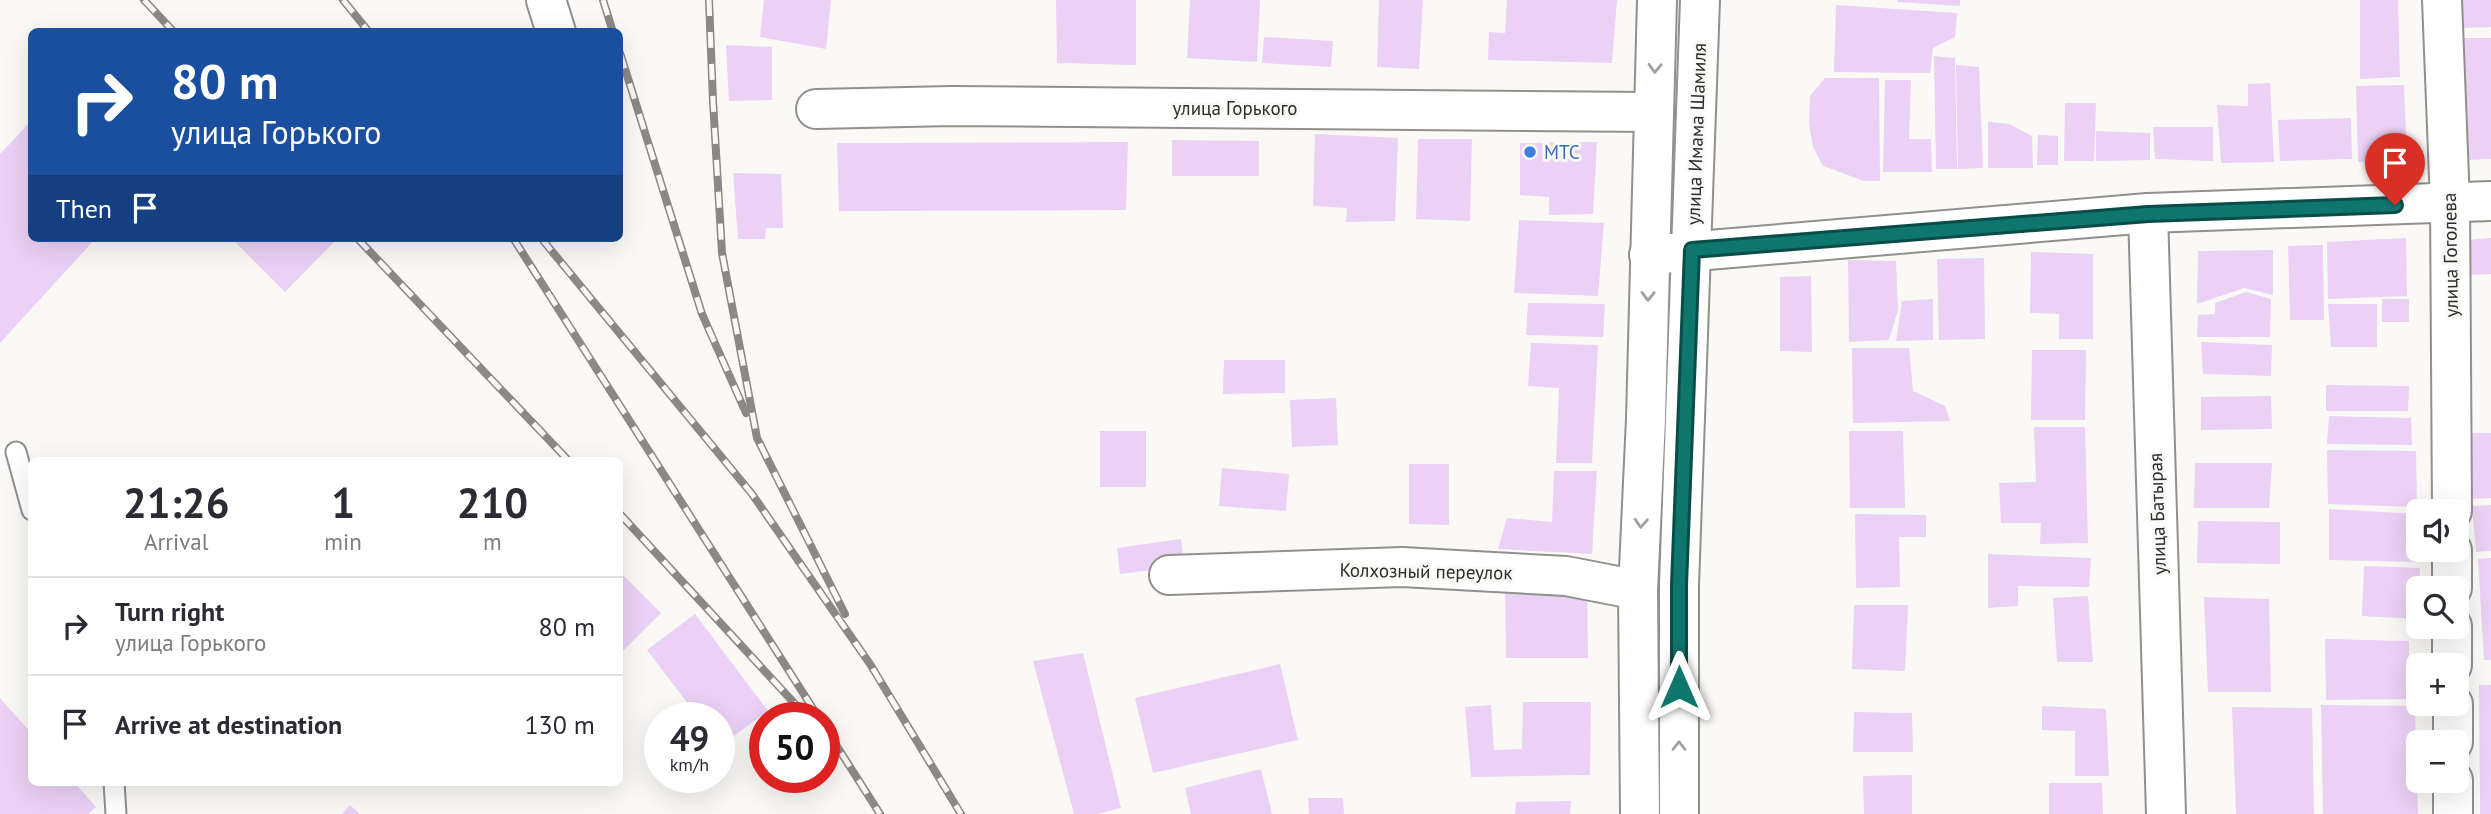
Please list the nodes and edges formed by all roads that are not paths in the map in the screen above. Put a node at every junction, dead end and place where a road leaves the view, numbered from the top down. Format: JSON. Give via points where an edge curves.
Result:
{"nodes":[{"id":1,"x":546,"y":0,"type":"edge"},
{"id":2,"x":1657,"y":0,"type":"edge"},
{"id":3,"x":1700,"y":0,"type":"edge"},
{"id":4,"x":2442,"y":0,"type":"edge"},
{"id":5,"x":555,"y":28,"type":"edge"},
{"id":6,"x":816,"y":109,"type":"dead end"},
{"id":7,"x":1654,"y":112,"type":"junction"},
{"id":8,"x":2491,"y":201,"type":"edge"},
{"id":9,"x":2450,"y":202,"type":"junction"},
{"id":10,"x":2148,"y":214,"type":"junction"},
{"id":11,"x":1692,"y":250,"type":"junction"},
{"id":12,"x":1649,"y":255,"type":"junction"},
{"id":13,"x":16,"y":452,"type":"dead end"},
{"id":14,"x":28,"y":496,"type":"edge"},
{"id":15,"x":2452,"y":499,"type":"edge"},
{"id":16,"x":1169,"y":575,"type":"dead end"},
{"id":17,"x":1638,"y":590,"type":"junction"},
{"id":18,"x":114,"y":786,"type":"edge"},
{"id":19,"x":2453,"y":793,"type":"edge"},
{"id":20,"x":116,"y":814,"type":"edge"},
{"id":21,"x":1640,"y":814,"type":"edge"},
{"id":22,"x":1679,"y":814,"type":"edge"},
{"id":23,"x":2166,"y":814,"type":"edge"},
{"id":24,"x":2453,"y":814,"type":"edge"}],
"edges":[{"from":1,"to":5,"type":"street"},
{"from":2,"to":7,"type":"street","one_way":true},
{"from":3,"to":11,"type":"street","name":"улица Имама Шамиля"},
{"from":4,"to":9,"type":"street","name":"улица Гоголева"},
{"from":6,"to":7,"type":"street","name":"улица Горького"},
{"from":7,"to":12,"type":"street"},
{"from":8,"to":9,"type":"street"},
{"from":9,"to":10,"type":"street"},
{"from":9,"to":15,"type":"street","name":"улица Гоголева"},
{"from":10,"to":11,"type":"street"},
{"from":10,"to":23,"type":"street","name":"улица Батырая"},
{"from":11,"to":12,"type":"street"},
{"from":22,"to":11,"type":"street","name":"улица Имама Шамиля","one_way":true,"via":[[1679,585]]},
{"from":12,"to":17,"type":"street","one_way":true},
{"from":13,"to":14,"type":"lane"},
{"from":16,"to":17,"type":"street","name":"Колхозный переулок","via":[[1402,567],[1566,576]]},
{"from":17,"to":21,"type":"street"},
{"from":18,"to":20,"type":"lane"},
{"from":19,"to":24,"type":"street"}]}
